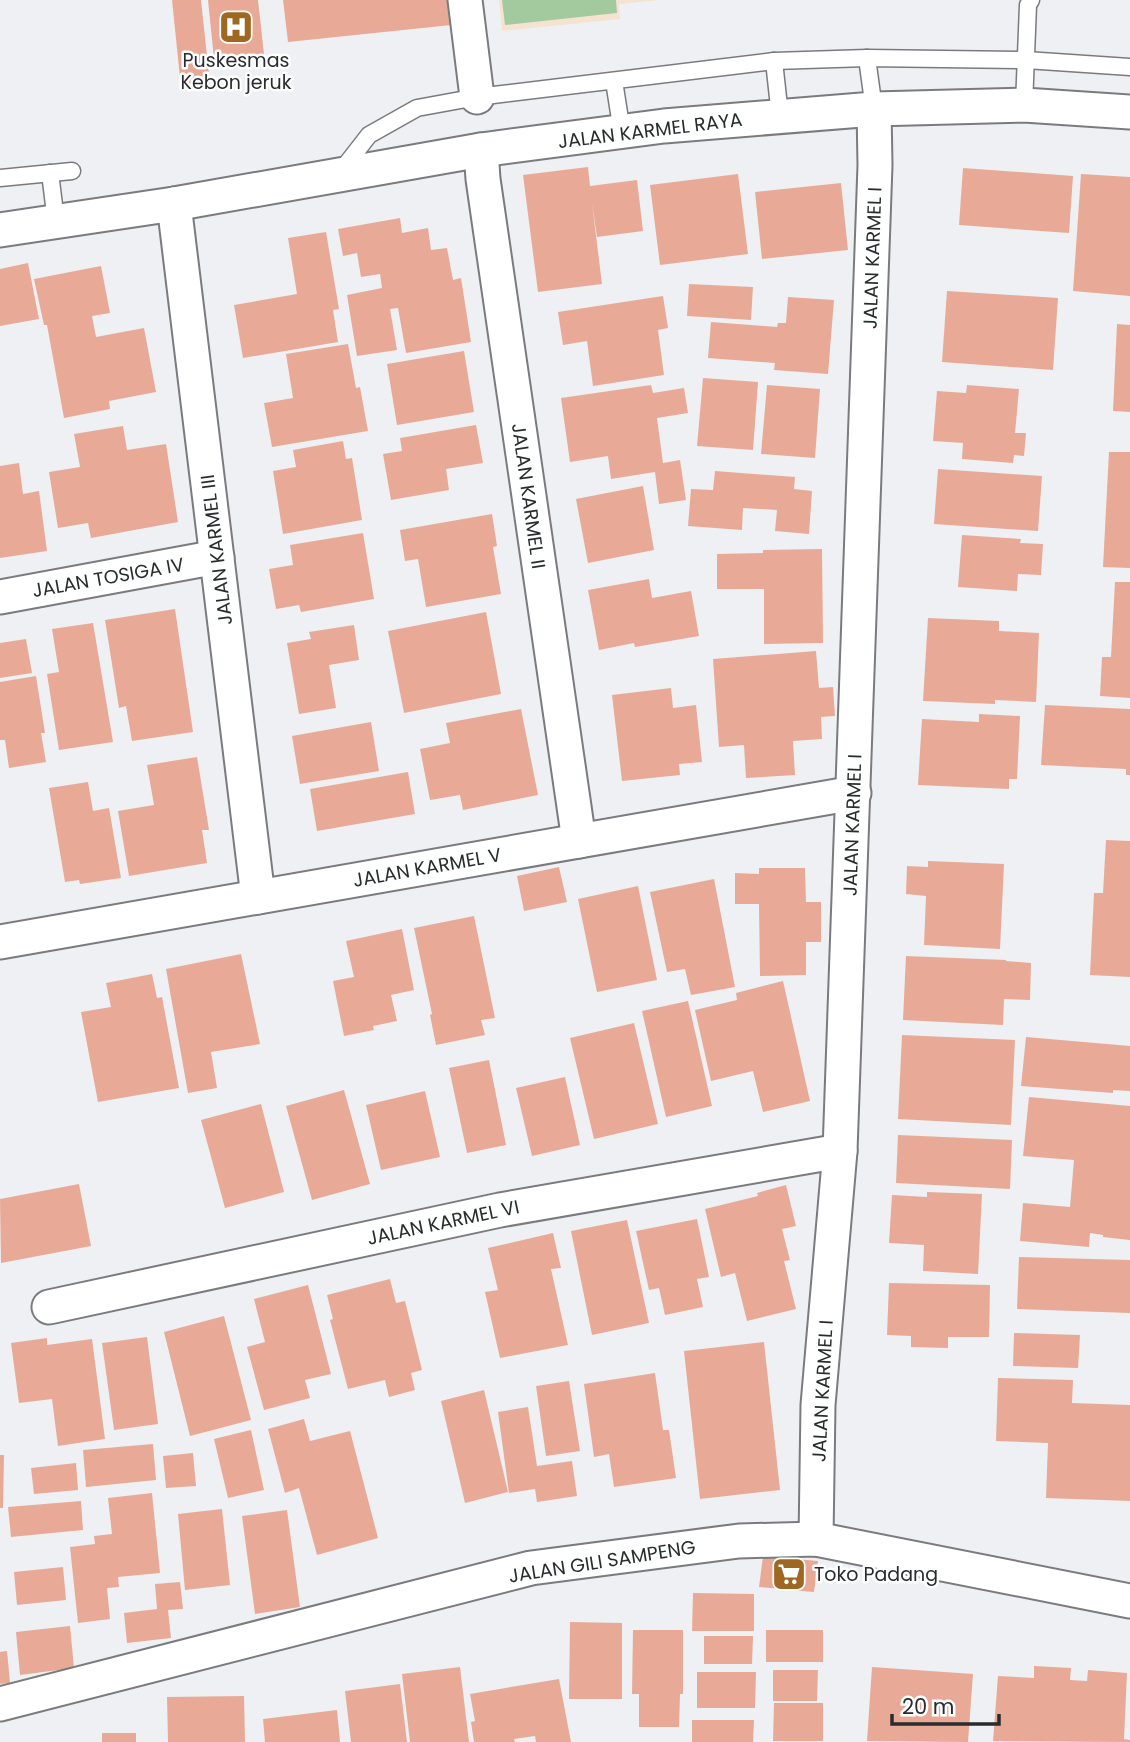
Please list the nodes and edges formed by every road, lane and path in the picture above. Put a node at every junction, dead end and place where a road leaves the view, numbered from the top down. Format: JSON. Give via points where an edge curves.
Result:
{"nodes":[{"id":1,"x":465,"y":0,"type":"edge"},
{"id":2,"x":1031,"y":0,"type":"edge"},
{"id":3,"x":867,"y":58,"type":"junction"},
{"id":4,"x":1026,"y":60,"type":"junction"},
{"id":5,"x":774,"y":61,"type":"junction"},
{"id":6,"x":1130,"y":67,"type":"edge"},
{"id":7,"x":614,"y":80,"type":"junction"},
{"id":8,"x":477,"y":97,"type":"junction"},
{"id":9,"x":1024,"y":105,"type":"junction"},
{"id":10,"x":874,"y":109,"type":"junction"},
{"id":11,"x":1130,"y":113,"type":"edge"},
{"id":12,"x":780,"y":116,"type":"junction"},
{"id":13,"x":622,"y":132,"type":"junction"},
{"id":14,"x":481,"y":150,"type":"junction"},
{"id":15,"x":72,"y":171,"type":"dead end"},
{"id":16,"x":50,"y":173,"type":"junction"},
{"id":17,"x":337,"y":176,"type":"junction"},
{"id":18,"x":0,"y":178,"type":"edge"},
{"id":19,"x":174,"y":204,"type":"junction"},
{"id":20,"x":56,"y":221,"type":"junction"},
{"id":21,"x":0,"y":230,"type":"edge"},
{"id":22,"x":217,"y":557,"type":"junction"},
{"id":23,"x":0,"y":597,"type":"edge"},
{"id":24,"x":853,"y":793,"type":"junction"},
{"id":25,"x":579,"y":841,"type":"junction"},
{"id":26,"x":258,"y":897,"type":"junction"},
{"id":27,"x":0,"y":942,"type":"edge"},
{"id":28,"x":840,"y":1151,"type":"junction"},
{"id":29,"x":49,"y":1307,"type":"dead end"},
{"id":30,"x":816,"y":1539,"type":"junction"},
{"id":31,"x":1130,"y":1601,"type":"edge"},
{"id":32,"x":0,"y":1704,"type":"edge"}],
"edges":[{"from":1,"to":8,"type":"street"},
{"from":2,"to":4,"type":"lane"},
{"from":3,"to":4,"type":"lane"},
{"from":3,"to":5,"type":"lane"},
{"from":3,"to":10,"type":"lane"},
{"from":4,"to":6,"type":"lane"},
{"from":4,"to":9,"type":"lane"},
{"from":5,"to":7,"type":"lane"},
{"from":5,"to":12,"type":"lane"},
{"from":7,"to":8,"type":"lane"},
{"from":7,"to":13,"type":"lane"},
{"from":8,"to":17,"type":"lane","via":[[417,108],[369,135]]},
{"from":9,"to":10,"type":"street","name":"JALAN KARMEL RAYA"},
{"from":9,"to":11,"type":"street","name":"JALAN KARMEL RAYA"},
{"from":10,"to":12,"type":"street","name":"JALAN KARMEL RAYA"},
{"from":10,"to":24,"type":"street","name":"JALAN KARMEL I"},
{"from":12,"to":13,"type":"street","name":"JALAN KARMEL RAYA"},
{"from":13,"to":14,"type":"street","name":"JALAN KARMEL RAYA"},
{"from":14,"to":17,"type":"street","name":"JALAN KARMEL RAYA"},
{"from":14,"to":25,"type":"street","name":"JALAN KARMEL II"},
{"from":15,"to":16,"type":"lane"},
{"from":16,"to":18,"type":"lane"},
{"from":16,"to":20,"type":"lane"},
{"from":17,"to":19,"type":"street","name":"JALAN KARMEL RAYA"},
{"from":19,"to":20,"type":"street","name":"JALAN KARMEL RAYA"},
{"from":19,"to":22,"type":"street","name":"JALAN KARMEL III"},
{"from":20,"to":21,"type":"street","name":"JALAN KARMEL RAYA"},
{"from":22,"to":23,"type":"street","name":"JALAN TOSIGA IV"},
{"from":22,"to":26,"type":"street","name":"JALAN KARMEL III"},
{"from":24,"to":25,"type":"street","name":"JALAN KARMEL V"},
{"from":24,"to":28,"type":"street","name":"JALAN KARMEL I"},
{"from":25,"to":26,"type":"street","name":"JALAN KARMEL V"},
{"from":26,"to":27,"type":"street","name":"JALAN KARMEL V"},
{"from":28,"to":29,"type":"street","name":"JALAN KARMEL VI","via":[[500,1210]]},
{"from":28,"to":30,"type":"street","name":"JALAN KARMEL I","via":[[818,1405]]},
{"from":30,"to":31,"type":"street","name":"JALAN GILI SAMPENG"},
{"from":30,"to":32,"type":"street","name":"JALAN GILI SAMPENG","via":[[738,1541],[531,1568]]}]}
